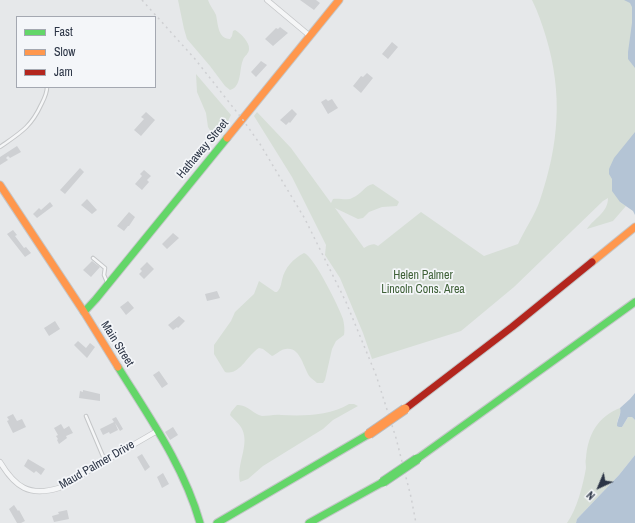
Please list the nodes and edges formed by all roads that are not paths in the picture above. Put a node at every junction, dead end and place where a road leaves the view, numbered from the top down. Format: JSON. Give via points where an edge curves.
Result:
{"nodes":[{"id":1,"x":267,"y":0,"type":"edge"},
{"id":2,"x":339,"y":0,"type":"edge"},
{"id":3,"x":310,"y":36,"type":"junction"},
{"id":4,"x":47,"y":88,"type":"edge"},
{"id":5,"x":0,"y":147,"type":"edge"},
{"id":6,"x":0,"y":184,"type":"edge"},
{"id":7,"x":635,"y":226,"type":"edge"},
{"id":8,"x":94,"y":258,"type":"dead end"},
{"id":9,"x":108,"y":284,"type":"junction"},
{"id":10,"x":635,"y":302,"type":"edge"},
{"id":11,"x":84,"y":312,"type":"junction"},
{"id":12,"x":86,"y":416,"type":"dead end"},
{"id":13,"x":157,"y":431,"type":"junction"},
{"id":14,"x":0,"y":462,"type":"edge"},
{"id":15,"x":105,"y":462,"type":"junction"},
{"id":16,"x":200,"y":523,"type":"edge"},
{"id":17,"x":218,"y":523,"type":"edge"},
{"id":18,"x":309,"y":523,"type":"edge"}],
"edges":[{"from":1,"to":3,"type":"street"},
{"from":2,"to":3,"type":"main road","name":"Hathaway Street"},
{"from":3,"to":9,"type":"main road","name":"Hathaway Street"},
{"from":4,"to":5,"type":"lane","via":[[36,117]]},
{"from":6,"to":11,"type":"main road","name":"Main Street"},
{"from":7,"to":17,"type":"main road","bridge":true,"via":[[512,327],[405,409],[369,434]]},
{"from":8,"to":9,"type":"lane","via":[[105,268],[104,275]]},
{"from":9,"to":11,"type":"main road","name":"Hathaway Street"},
{"from":10,"to":18,"type":"main road","bridge":true,"via":[[417,460]]},
{"from":11,"to":13,"type":"main road","name":"Main Street"},
{"from":12,"to":15,"type":"lane"},
{"from":13,"to":15,"type":"street","name":"Maud Palmer Drive"},
{"from":13,"to":16,"type":"main road","name":"Main Street","via":[[183,476]]},
{"from":14,"to":15,"type":"street","name":"Maud Palmer Drive","via":[[17,485],[42,492],[59,488]]}]}
